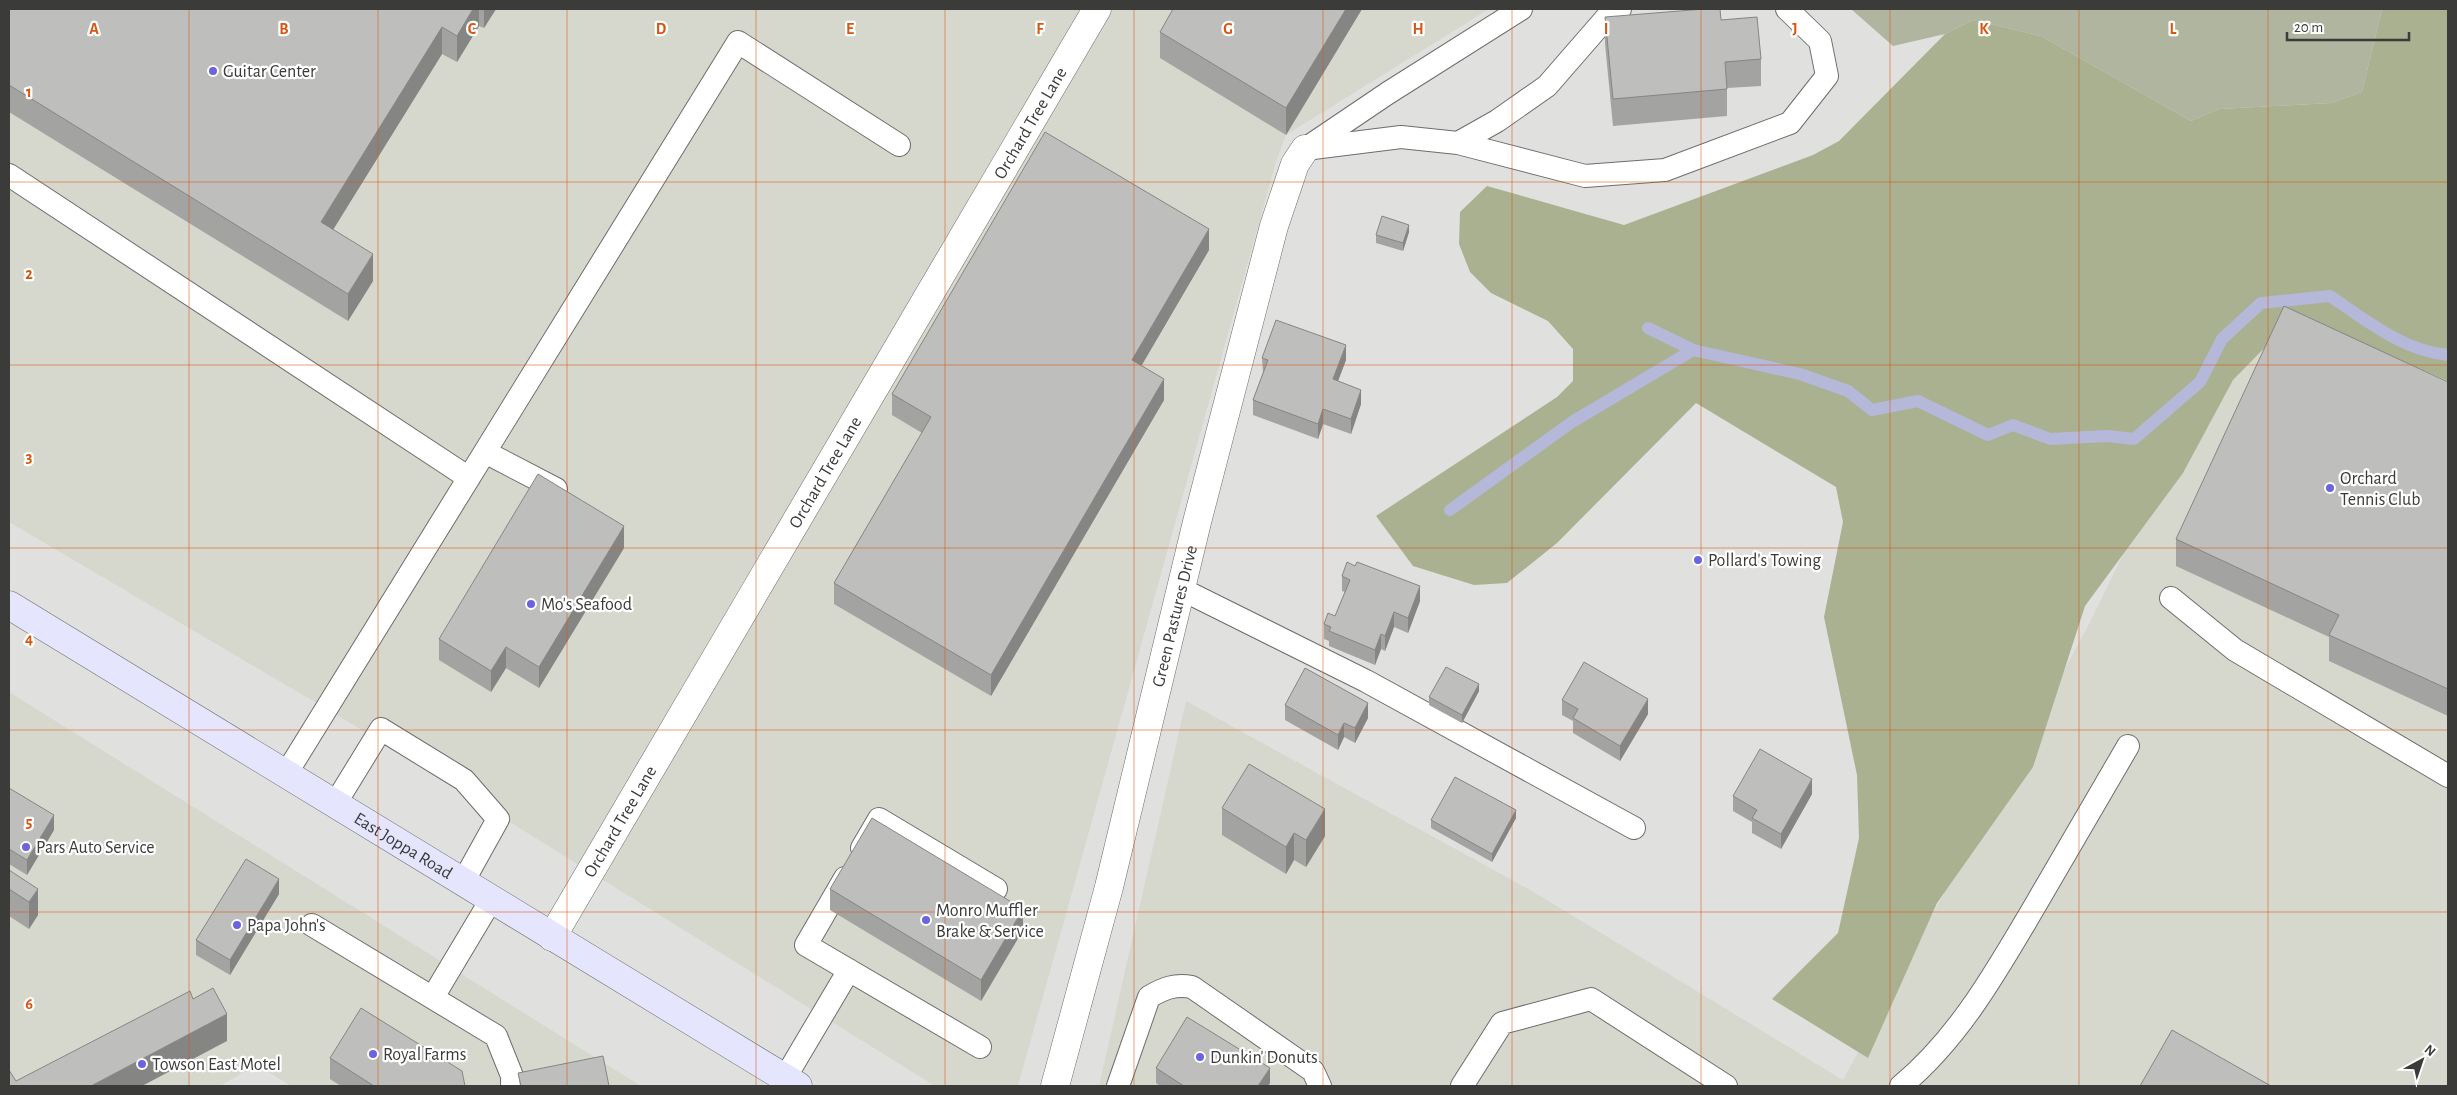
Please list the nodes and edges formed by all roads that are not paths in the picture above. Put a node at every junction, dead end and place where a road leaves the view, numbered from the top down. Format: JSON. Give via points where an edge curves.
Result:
{"nodes":[{"id":1,"x":1097,"y":9,"type":"edge"},
{"id":2,"x":1521,"y":9,"type":"edge"},
{"id":3,"x":1620,"y":9,"type":"edge"},
{"id":4,"x":1787,"y":9,"type":"edge"},
{"id":5,"x":1458,"y":143,"type":"junction"},
{"id":6,"x":899,"y":145,"type":"dead end"},
{"id":7,"x":1306,"y":149,"type":"junction"},
{"id":8,"x":9,"y":175,"type":"edge"},
{"id":9,"x":485,"y":452,"type":"junction"},
{"id":10,"x":469,"y":478,"type":"junction"},
{"id":11,"x":556,"y":489,"type":"edge"},
{"id":12,"x":1181,"y":589,"type":"junction"},
{"id":13,"x":2171,"y":598,"type":"dead end"},
{"id":14,"x":9,"y":605,"type":"edge"},
{"id":15,"x":2128,"y":746,"type":"dead end"},
{"id":16,"x":286,"y":774,"type":"junction"},
{"id":17,"x":2448,"y":776,"type":"edge"},
{"id":18,"x":335,"y":804,"type":"junction"},
{"id":19,"x":1634,"y":828,"type":"dead end"},
{"id":20,"x":462,"y":882,"type":"junction"},
{"id":21,"x":996,"y":889,"type":"dead end"},
{"id":22,"x":491,"y":900,"type":"junction"},
{"id":23,"x":312,"y":925,"type":"dead end"},
{"id":24,"x":552,"y":937,"type":"junction"},
{"id":25,"x":849,"y":970,"type":"junction"},
{"id":26,"x":433,"y":997,"type":"junction"},
{"id":27,"x":980,"y":1047,"type":"dead end"},
{"id":28,"x":787,"y":1084,"type":"edge"},
{"id":29,"x":512,"y":1086,"type":"edge"},
{"id":30,"x":1054,"y":1086,"type":"edge"},
{"id":31,"x":1118,"y":1086,"type":"edge"},
{"id":32,"x":1320,"y":1086,"type":"edge"},
{"id":33,"x":1462,"y":1086,"type":"edge"},
{"id":34,"x":1726,"y":1086,"type":"edge"},
{"id":35,"x":1900,"y":1086,"type":"edge"}],
"edges":[{"from":1,"to":24,"type":"street","name":"Orchard Tree Lane"},
{"from":2,"to":7,"type":"lane"},
{"from":3,"to":5,"type":"lane","via":[[1607,17],[1547,86],[1497,121]]},
{"from":4,"to":5,"type":"lane","via":[[1820,41],[1827,76],[1790,123],[1665,170],[1585,176]]},
{"from":5,"to":7,"type":"lane","via":[[1401,137]]},
{"from":6,"to":9,"type":"lane","via":[[738,42]]},
{"from":7,"to":12,"type":"street","name":"Green Pastures Drive","via":[[1295,164],[1274,226]]},
{"from":8,"to":10,"type":"lane"},
{"from":9,"to":10,"type":"lane"},
{"from":9,"to":11,"type":"lane"},
{"from":10,"to":16,"type":"lane"},
{"from":12,"to":19,"type":"lane","via":[[1366,681]]},
{"from":12,"to":30,"type":"street","name":"Green Pastures Drive","via":[[1109,887]]},
{"from":13,"to":17,"type":"lane","via":[[2235,650]]},
{"from":14,"to":16,"type":"main road","name":"East Joppa Road"},
{"from":15,"to":35,"type":"lane","via":[[2003,960],[1953,1034],[1926,1065]]},
{"from":16,"to":18,"type":"main road","name":"East Joppa Road"},
{"from":18,"to":20,"type":"main road","name":"East Joppa Road"},
{"from":18,"to":20,"type":"lane","via":[[381,729],[464,780],[498,818]]},
{"from":20,"to":22,"type":"main road","name":"East Joppa Road"},
{"from":21,"to":25,"type":"lane","via":[[879,819],[806,945]]},
{"from":22,"to":24,"type":"main road","name":"East Joppa Road"},
{"from":22,"to":26,"type":"lane"},
{"from":23,"to":26,"type":"lane"},
{"from":24,"to":28,"type":"main road","name":"East Joppa Road"},
{"from":25,"to":27,"type":"lane"},
{"from":25,"to":28,"type":"lane"},
{"from":26,"to":29,"type":"lane","via":[[496,1036],[512,1076]]},
{"from":31,"to":32,"type":"lane","via":[[1149,997],[1179,985],[1192,987],[1313,1071]]},
{"from":33,"to":34,"type":"lane","via":[[1502,1023],[1591,999]]}]}
